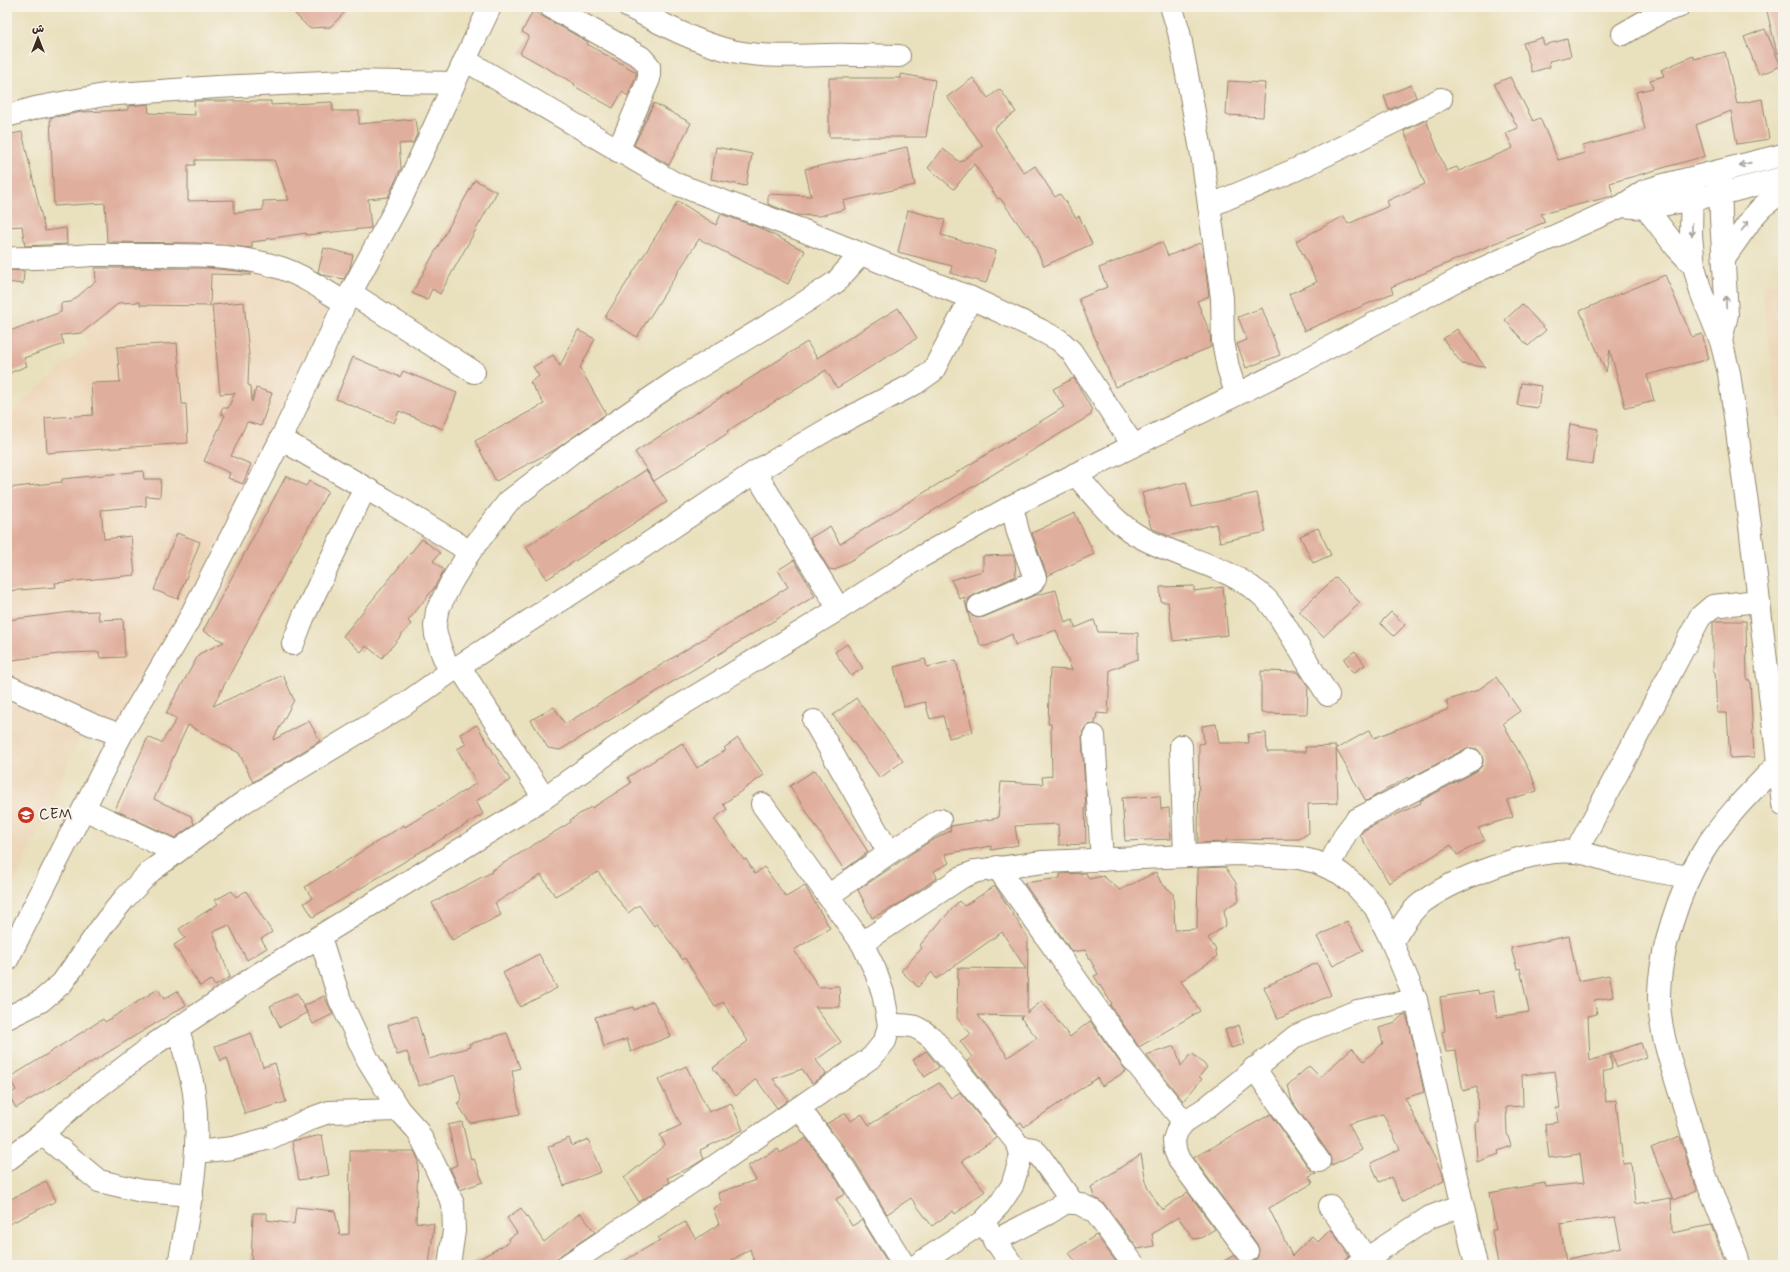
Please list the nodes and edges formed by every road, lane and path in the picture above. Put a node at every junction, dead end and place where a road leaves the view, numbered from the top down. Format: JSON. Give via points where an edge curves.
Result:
{"nodes":[{"id":1,"x":490,"y":7,"type":"edge"},
{"id":2,"x":551,"y":7,"type":"edge"},
{"id":3,"x":629,"y":7,"type":"edge"},
{"id":4,"x":1678,"y":7,"type":"edge"},
{"id":5,"x":1172,"y":9,"type":"dead end"},
{"id":6,"x":1623,"y":34,"type":"dead end"},
{"id":7,"x":899,"y":56,"type":"dead end"},
{"id":8,"x":464,"y":60,"type":"junction"},
{"id":9,"x":454,"y":83,"type":"junction"},
{"id":10,"x":1441,"y":100,"type":"dead end"},
{"id":11,"x":7,"y":116,"type":"edge"},
{"id":12,"x":618,"y":151,"type":"junction"},
{"id":13,"x":1783,"y":155,"type":"edge"},
{"id":14,"x":1720,"y":170,"type":"junction"},
{"id":15,"x":1692,"y":177,"type":"junction"},
{"id":16,"x":1783,"y":178,"type":"edge"},
{"id":17,"x":1783,"y":191,"type":"edge"},
{"id":18,"x":1720,"y":194,"type":"junction"},
{"id":19,"x":1692,"y":199,"type":"junction"},
{"id":20,"x":1210,"y":206,"type":"junction"},
{"id":21,"x":1622,"y":206,"type":"junction"},
{"id":22,"x":1646,"y":208,"type":"junction"},
{"id":23,"x":861,"y":254,"type":"junction"},
{"id":24,"x":7,"y":258,"type":"edge"},
{"id":25,"x":1724,"y":258,"type":"junction"},
{"id":26,"x":1694,"y":266,"type":"junction"},
{"id":27,"x":348,"y":298,"type":"junction"},
{"id":28,"x":971,"y":298,"type":"junction"},
{"id":29,"x":1722,"y":340,"type":"junction"},
{"id":30,"x":474,"y":372,"type":"dead end"},
{"id":31,"x":1236,"y":394,"type":"junction"},
{"id":32,"x":281,"y":439,"type":"junction"},
{"id":33,"x":1133,"y":444,"type":"junction"},
{"id":34,"x":754,"y":472,"type":"junction"},
{"id":35,"x":1075,"y":474,"type":"junction"},
{"id":36,"x":365,"y":488,"type":"junction"},
{"id":37,"x":1012,"y":506,"type":"junction"},
{"id":38,"x":469,"y":553,"type":"junction"},
{"id":39,"x":1758,"y":601,"type":"junction"},
{"id":40,"x":979,"y":606,"type":"dead end"},
{"id":41,"x":839,"y":609,"type":"junction"},
{"id":42,"x":293,"y":644,"type":"dead end"},
{"id":43,"x":455,"y":669,"type":"junction"},
{"id":44,"x":7,"y":686,"type":"edge"},
{"id":45,"x":1328,"y":695,"type":"dead end"},
{"id":46,"x":814,"y":721,"type":"dead end"},
{"id":47,"x":121,"y":735,"type":"junction"},
{"id":48,"x":1094,"y":736,"type":"dead end"},
{"id":49,"x":1181,"y":746,"type":"dead end"},
{"id":50,"x":1471,"y":760,"type":"dead end"},
{"id":51,"x":1780,"y":764,"type":"edge"},
{"id":52,"x":544,"y":798,"type":"junction"},
{"id":53,"x":762,"y":804,"type":"dead end"},
{"id":54,"x":1783,"y":804,"type":"edge"},
{"id":55,"x":84,"y":809,"type":"junction"},
{"id":56,"x":940,"y":820,"type":"dead end"},
{"id":57,"x":176,"y":852,"type":"junction"},
{"id":58,"x":1576,"y":852,"type":"junction"},
{"id":59,"x":889,"y":853,"type":"junction"},
{"id":60,"x":1185,"y":856,"type":"junction"},
{"id":61,"x":1102,"y":860,"type":"junction"},
{"id":62,"x":997,"y":867,"type":"junction"},
{"id":63,"x":1328,"y":867,"type":"junction"},
{"id":64,"x":1689,"y":877,"type":"junction"},
{"id":65,"x":828,"y":896,"type":"junction"},
{"id":66,"x":320,"y":937,"type":"junction"},
{"id":67,"x":1392,"y":942,"type":"junction"},
{"id":68,"x":862,"y":944,"type":"junction"},
{"id":69,"x":7,"y":960,"type":"edge"},
{"id":70,"x":1416,"y":1000,"type":"junction"},
{"id":71,"x":7,"y":1018,"type":"edge"},
{"id":72,"x":889,"y":1025,"type":"junction"},
{"id":73,"x":178,"y":1028,"type":"junction"},
{"id":74,"x":1254,"y":1068,"type":"junction"},
{"id":75,"x":799,"y":1108,"type":"junction"},
{"id":76,"x":399,"y":1110,"type":"junction"},
{"id":77,"x":1184,"y":1122,"type":"junction"},
{"id":78,"x":42,"y":1134,"type":"junction"},
{"id":79,"x":1019,"y":1147,"type":"junction"},
{"id":80,"x":196,"y":1152,"type":"junction"},
{"id":81,"x":7,"y":1160,"type":"edge"},
{"id":82,"x":1319,"y":1160,"type":"dead end"},
{"id":83,"x":192,"y":1195,"type":"junction"},
{"id":84,"x":1073,"y":1203,"type":"junction"},
{"id":85,"x":1462,"y":1205,"type":"junction"},
{"id":86,"x":1330,"y":1206,"type":"dead end"},
{"id":87,"x":983,"y":1222,"type":"junction"},
{"id":88,"x":994,"y":1241,"type":"junction"},
{"id":89,"x":1247,"y":1251,"type":"dead end"},
{"id":90,"x":1361,"y":1262,"type":"edge"},
{"id":91,"x":179,"y":1265,"type":"edge"},
{"id":92,"x":449,"y":1265,"type":"edge"},
{"id":93,"x":568,"y":1265,"type":"edge"},
{"id":94,"x":904,"y":1265,"type":"edge"},
{"id":95,"x":916,"y":1265,"type":"edge"},
{"id":96,"x":1012,"y":1265,"type":"edge"},
{"id":97,"x":1134,"y":1265,"type":"edge"},
{"id":98,"x":1476,"y":1265,"type":"edge"},
{"id":99,"x":1739,"y":1265,"type":"edge"}],
"edges":[{"from":1,"to":8,"type":"street"},
{"from":2,"to":12,"type":"street","via":[[641,57],[649,66],[648,83]]},
{"from":3,"to":7,"type":"street","via":[[684,34],[736,52],[768,56]]},
{"from":4,"to":6,"type":"street","via":[[1661,12]]},
{"from":5,"to":20,"type":"street","via":[[1179,32]]},
{"from":8,"to":9,"type":"street"},
{"from":8,"to":12,"type":"street"},
{"from":9,"to":11,"type":"street","via":[[346,81],[104,95]]},
{"from":9,"to":27,"type":"street","via":[[401,199]]},
{"from":10,"to":20,"type":"street","via":[[1297,169]]},
{"from":12,"to":23,"type":"street","via":[[676,184]]},
{"from":13,"to":14,"type":"street","one_way":true},
{"from":14,"to":15,"type":"street"},
{"from":14,"to":18,"type":"street"},
{"from":15,"to":19,"type":"street"},
{"from":15,"to":21,"type":"street","via":[[1644,191]]},
{"from":16,"to":18,"type":"street"},
{"from":25,"to":17,"type":"street","one_way":true,"via":[[1746,224],[1762,207]]},
{"from":18,"to":19,"type":"street"},
{"from":18,"to":25,"type":"street"},
{"from":19,"to":22,"type":"street"},
{"from":19,"to":26,"type":"street","one_way":true,"via":[[1691,235]]},
{"from":20,"to":31,"type":"street","via":[[1222,298],[1223,341]]},
{"from":21,"to":22,"type":"street"},
{"from":21,"to":31,"type":"street","via":[[1459,280]]},
{"from":22,"to":26,"type":"street"},
{"from":23,"to":28,"type":"street"},
{"from":23,"to":38,"type":"street","via":[[836,282],[676,381],[569,455],[508,502]]},
{"from":24,"to":27,"type":"street","via":[[174,255],[227,258],[259,262],[282,269]]},
{"from":29,"to":25,"type":"street","one_way":true,"via":[[1726,314]]},
{"from":26,"to":29,"type":"street","via":[[1705,304]]},
{"from":27,"to":30,"type":"street"},
{"from":27,"to":32,"type":"street"},
{"from":28,"to":33,"type":"street","via":[[1040,330],[1071,351]]},
{"from":28,"to":34,"type":"street","via":[[933,371],[907,389],[830,428]]},
{"from":29,"to":39,"type":"street","via":[[1729,373]]},
{"from":31,"to":33,"type":"street"},
{"from":32,"to":36,"type":"street"},
{"from":32,"to":47,"type":"street","via":[[186,624]]},
{"from":33,"to":35,"type":"street"},
{"from":34,"to":41,"type":"street"},
{"from":34,"to":43,"type":"street"},
{"from":35,"to":37,"type":"street"},
{"from":35,"to":45,"type":"street","via":[[1119,522],[1134,533],[1223,571],[1244,582],[1266,600],[1277,612]]},
{"from":36,"to":38,"type":"street"},
{"from":36,"to":42,"type":"street"},
{"from":37,"to":40,"type":"street","via":[[1018,532],[1035,578],[1032,583]]},
{"from":37,"to":41,"type":"street","via":[[917,559]]},
{"from":38,"to":43,"type":"street","via":[[452,581],[438,612],[435,626],[442,653]]},
{"from":39,"to":51,"type":"street"},
{"from":39,"to":58,"type":"street","via":[[1713,606],[1700,617]]},
{"from":41,"to":52,"type":"street","via":[[645,727]]},
{"from":43,"to":52,"type":"street"},
{"from":43,"to":57,"type":"street","via":[[405,704],[244,802]]},
{"from":44,"to":47,"type":"street"},
{"from":46,"to":59,"type":"street"},
{"from":47,"to":55,"type":"street"},
{"from":48,"to":61,"type":"street"},
{"from":49,"to":60,"type":"street"},
{"from":50,"to":63,"type":"street","via":[[1356,820]]},
{"from":51,"to":54,"type":"street"},
{"from":51,"to":64,"type":"street","via":[[1736,808],[1704,851]]},
{"from":52,"to":66,"type":"street"},
{"from":53,"to":65,"type":"street"},
{"from":55,"to":57,"type":"street"},
{"from":55,"to":69,"type":"street"},
{"from":56,"to":59,"type":"street"},
{"from":57,"to":71,"type":"street","via":[[151,871],[125,898],[62,983],[34,1005]]},
{"from":58,"to":64,"type":"street","via":[[1633,867]]},
{"from":58,"to":67,"type":"street","via":[[1552,852],[1515,860],[1467,877],[1436,893],[1418,906]]},
{"from":59,"to":65,"type":"street"},
{"from":60,"to":61,"type":"street"},
{"from":60,"to":63,"type":"street","via":[[1238,854],[1299,858]]},
{"from":61,"to":62,"type":"street"},
{"from":62,"to":68,"type":"street","via":[[962,877]]},
{"from":62,"to":77,"type":"street","via":[[1131,1057]]},
{"from":63,"to":67,"type":"street","via":[[1356,886],[1375,907]]},
{"from":64,"to":99,"type":"street","via":[[1667,937],[1659,998],[1661,1019],[1665,1042],[1702,1163]]},
{"from":65,"to":68,"type":"street"},
{"from":66,"to":73,"type":"street"},
{"from":66,"to":76,"type":"street","via":[[340,1000],[368,1060]]},
{"from":67,"to":70,"type":"street"},
{"from":68,"to":72,"type":"street","via":[[883,993]]},
{"from":70,"to":74,"type":"street","via":[[1357,1011],[1296,1036]]},
{"from":70,"to":85,"type":"street"},
{"from":72,"to":75,"type":"street","via":[[885,1041],[872,1057]]},
{"from":72,"to":79,"type":"street","via":[[911,1025],[932,1038]]},
{"from":73,"to":78,"type":"street","via":[[84,1098]]},
{"from":73,"to":80,"type":"street","via":[[194,1091],[198,1126]]},
{"from":74,"to":77,"type":"street","via":[[1206,1108]]},
{"from":74,"to":82,"type":"street"},
{"from":75,"to":93,"type":"street"},
{"from":75,"to":94,"type":"street","via":[[844,1168]]},
{"from":76,"to":80,"type":"street","via":[[329,1112],[255,1143]]},
{"from":76,"to":92,"type":"street","via":[[417,1130],[453,1204],[454,1231]]},
{"from":77,"to":89,"type":"street","via":[[1174,1140],[1179,1160]]},
{"from":78,"to":81,"type":"street"},
{"from":78,"to":83,"type":"street","via":[[98,1181],[142,1191]]},
{"from":79,"to":84,"type":"street","via":[[1033,1149],[1040,1155]]},
{"from":79,"to":87,"type":"street","via":[[1019,1163],[1012,1186]]},
{"from":80,"to":83,"type":"street"},
{"from":83,"to":91,"type":"street"},
{"from":84,"to":88,"type":"street","via":[[1063,1204]]},
{"from":84,"to":97,"type":"street","via":[[1094,1212]]},
{"from":85,"to":90,"type":"street","via":[[1430,1217]]},
{"from":85,"to":98,"type":"street"},
{"from":86,"to":90,"type":"street"},
{"from":87,"to":88,"type":"street"},
{"from":87,"to":95,"type":"street"},
{"from":88,"to":96,"type":"street"}]}
